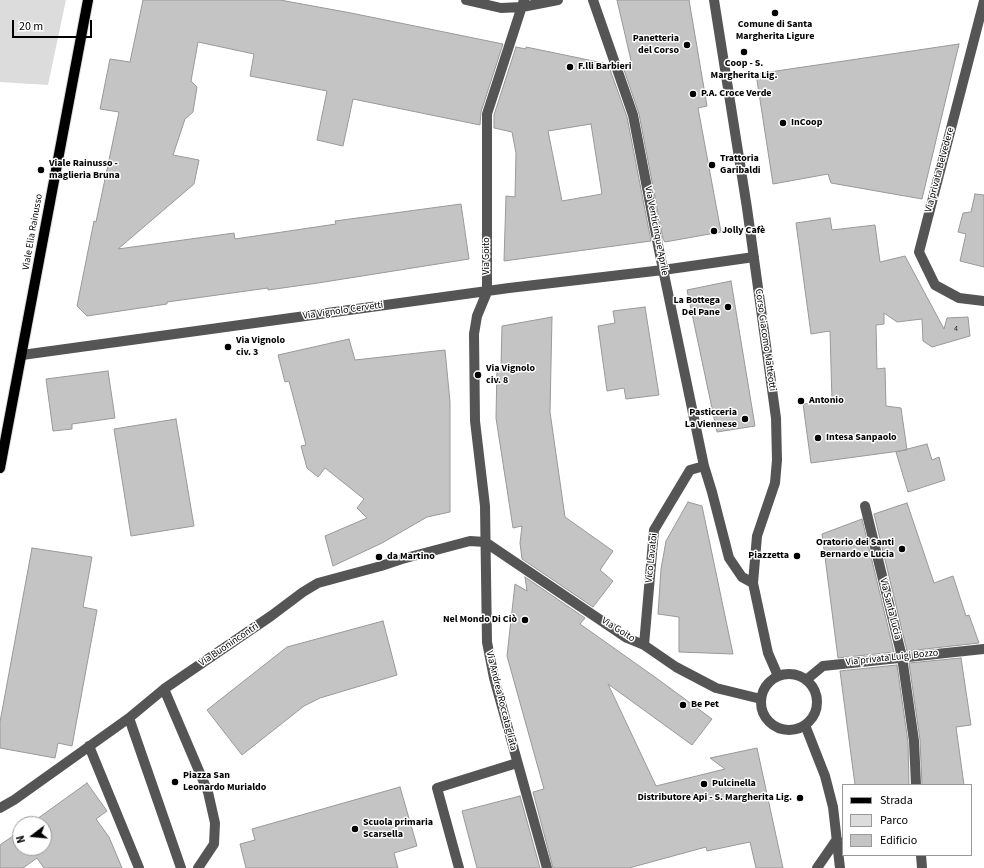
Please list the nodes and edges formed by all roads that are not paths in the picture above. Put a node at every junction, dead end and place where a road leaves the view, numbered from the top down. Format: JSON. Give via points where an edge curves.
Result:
{"nodes":[{"id":1,"x":88,"y":0,"type":"edge"},
{"id":2,"x":466,"y":0,"type":"edge"},
{"id":3,"x":558,"y":0,"type":"edge"},
{"id":4,"x":593,"y":0,"type":"edge"},
{"id":5,"x":714,"y":0,"type":"edge"},
{"id":6,"x":984,"y":1,"type":"edge"},
{"id":7,"x":523,"y":4,"type":"edge"},
{"id":8,"x":754,"y":257,"type":"junction"},
{"id":9,"x":663,"y":270,"type":"junction"},
{"id":10,"x":487,"y":292,"type":"junction"},
{"id":11,"x":984,"y":300,"type":"edge"},
{"id":12,"x":22,"y":355,"type":"junction"},
{"id":13,"x":704,"y":466,"type":"junction"},
{"id":14,"x":0,"y":468,"type":"edge"},
{"id":15,"x":485,"y":506,"type":"joint"},
{"id":16,"x":865,"y":506,"type":"dead end"},
{"id":17,"x":485,"y":542,"type":"junction"},
{"id":18,"x":753,"y":583,"type":"junction"},
{"id":19,"x":644,"y":645,"type":"junction"},
{"id":20,"x":984,"y":649,"type":"edge"},
{"id":21,"x":902,"y":657,"type":"junction"},
{"id":22,"x":778,"y":676,"type":"junction"},
{"id":23,"x":806,"y":680,"type":"junction"},
{"id":24,"x":164,"y":689,"type":"junction"},
{"id":25,"x":761,"y":699,"type":"junction"},
{"id":26,"x":129,"y":718,"type":"junction"},
{"id":27,"x":805,"y":725,"type":"junction"},
{"id":28,"x":89,"y":746,"type":"junction"},
{"id":29,"x":517,"y":763,"type":"junction"},
{"id":30,"x":916,"y":784,"type":"edge"},
{"id":31,"x":0,"y":808,"type":"edge"},
{"id":32,"x":837,"y":839,"type":"junction"},
{"id":33,"x":921,"y":856,"type":"edge"},
{"id":34,"x":139,"y":868,"type":"edge"},
{"id":35,"x":181,"y":868,"type":"edge"},
{"id":36,"x":198,"y":868,"type":"edge"},
{"id":37,"x":459,"y":868,"type":"edge"},
{"id":38,"x":547,"y":868,"type":"edge"},
{"id":39,"x":817,"y":868,"type":"edge"},
{"id":40,"x":840,"y":868,"type":"edge"},
{"id":41,"x":922,"y":868,"type":"edge"}],
"edges":[{"from":1,"to":12,"type":"main road","name":"Viale Elia Rainusso"},
{"from":2,"to":7,"type":"street","via":[[501,8]]},
{"from":3,"to":7,"type":"street"},
{"from":4,"to":9,"type":"street","name":"Via Venticinque Aprile","via":[[633,115]]},
{"from":5,"to":8,"type":"street","name":"Corso Giacomo Matteotti"},
{"from":6,"to":11,"type":"street","name":"Via privata Belvedere","via":[[919,252],[935,285],[959,298]]},
{"from":7,"to":10,"type":"street","name":"Via Goito","via":[[487,114]]},
{"from":8,"to":9,"type":"street","name":"Via Vignolo Cervetti"},
{"from":8,"to":18,"type":"street","name":"Corso Giacomo Matteotti","via":[[776,418],[777,460],[775,483],[757,536]]},
{"from":9,"to":10,"type":"street","name":"Via Vignolo Cervetti"},
{"from":9,"to":13,"type":"street","name":"Via Venticinque Aprile"},
{"from":10,"to":12,"type":"street","name":"Via Vignolo Cervetti"},
{"from":10,"to":15,"type":"street","name":"Via Goito","via":[[477,316],[474,334],[475,421]]},
{"from":12,"to":14,"type":"main road","name":"Viale Elia Rainusso"},
{"from":13,"to":18,"type":"street","name":"Via Venticinque Aprile","via":[[729,558],[742,576]]},
{"from":13,"to":19,"type":"street","name":"Vico Lavatoi","via":[[690,470],[654,530]]},
{"from":15,"to":17,"type":"street","name":"Via Andrea Roccatagliata"},
{"from":16,"to":21,"type":"street","name":"Via Santa Lucia"},
{"from":17,"to":19,"type":"street","name":"Via Goito","via":[[627,638]]},
{"from":17,"to":24,"type":"street","name":"Via Buonincontri","via":[[470,542],[318,583]]},
{"from":17,"to":29,"type":"street","name":"Via Andrea Roccatagliata","via":[[487,642]]},
{"from":18,"to":22,"type":"street","name":"Corso Giacomo Matteotti","via":[[768,653]]},
{"from":19,"to":25,"type":"street","name":"Via Goito","via":[[676,667],[716,688]]},
{"from":20,"to":21,"type":"street","name":"Via privata Luigi Bozzo"},
{"from":21,"to":23,"type":"street","name":"Via privata Luigi Bozzo","via":[[823,666]]},
{"from":21,"to":30,"type":"street","name":"Via Santa Lucia","via":[[914,741]]},
{"from":22,"to":23,"type":"street","via":[[797,675]]},
{"from":22,"to":25,"type":"street","via":[[763,689]]},
{"from":23,"to":27,"type":"street","via":[[815,693],[816,708],[812,718]]},
{"from":24,"to":26,"type":"street","name":"Via Buonincontri"},
{"from":24,"to":36,"type":"street","via":[[208,792],[215,823],[214,844]]},
{"from":25,"to":27,"type":"street","via":[[764,717],[778,729],[797,729]]},
{"from":26,"to":28,"type":"street","name":"Via Buonincontri"},
{"from":26,"to":35,"type":"street"},
{"from":27,"to":32,"type":"street","via":[[825,776],[833,807]]},
{"from":28,"to":31,"type":"street","name":"Via Buonincontri"},
{"from":28,"to":34,"type":"street"},
{"from":29,"to":37,"type":"street","via":[[437,788]]},
{"from":29,"to":38,"type":"street","name":"Via Andrea Roccatagliata"},
{"from":32,"to":39,"type":"street"},
{"from":32,"to":40,"type":"street"},
{"from":33,"to":41,"type":"street"}]}
